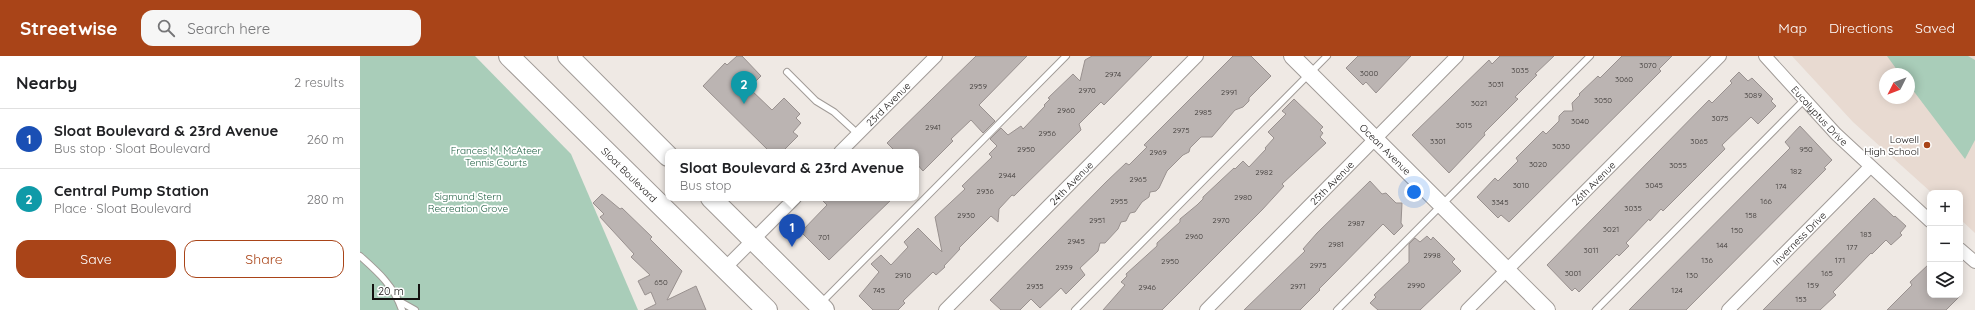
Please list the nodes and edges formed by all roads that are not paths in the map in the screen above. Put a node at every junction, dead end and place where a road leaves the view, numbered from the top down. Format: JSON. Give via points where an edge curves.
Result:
{"nodes":[{"id":1,"x":509,"y":56,"type":"edge"},
{"id":2,"x":568,"y":56,"type":"edge"},
{"id":3,"x":936,"y":56,"type":"edge"},
{"id":4,"x":1066,"y":56,"type":"edge"},
{"id":5,"x":1197,"y":56,"type":"edge"},
{"id":6,"x":1292,"y":56,"type":"edge"},
{"id":7,"x":1327,"y":56,"type":"edge"},
{"id":8,"x":1458,"y":56,"type":"edge"},
{"id":9,"x":1590,"y":56,"type":"edge"},
{"id":10,"x":1720,"y":56,"type":"edge"},
{"id":11,"x":1765,"y":56,"type":"edge"},
{"id":12,"x":787,"y":72,"type":"dead end"},
{"id":13,"x":1310,"y":74,"type":"junction"},
{"id":14,"x":1804,"y":100,"type":"junction"},
{"id":15,"x":858,"y":134,"type":"junction"},
{"id":16,"x":1375,"y":139,"type":"junction"},
{"id":17,"x":843,"y":149,"type":"edge"},
{"id":18,"x":665,"y":153,"type":"edge"},
{"id":19,"x":1870,"y":166,"type":"junction"},
{"id":20,"x":713,"y":201,"type":"edge"},
{"id":21,"x":792,"y":201,"type":"edge"},
{"id":22,"x":1441,"y":205,"type":"junction"},
{"id":23,"x":1927,"y":218,"type":"edge"},
{"id":24,"x":753,"y":240,"type":"junction"},
{"id":25,"x":1963,"y":252,"type":"edge"},
{"id":26,"x":360,"y":256,"type":"edge"},
{"id":27,"x":1975,"y":262,"type":"edge"},
{"id":28,"x":725,"y":268,"type":"junction"},
{"id":29,"x":1507,"y":270,"type":"junction"},
{"id":30,"x":399,"y":301,"type":"junction"},
{"id":31,"x":821,"y":308,"type":"edge"},
{"id":32,"x":402,"y":310,"type":"edge"},
{"id":33,"x":415,"y":310,"type":"edge"},
{"id":34,"x":767,"y":310,"type":"edge"},
{"id":35,"x":945,"y":310,"type":"edge"},
{"id":36,"x":1075,"y":310,"type":"edge"},
{"id":37,"x":1206,"y":310,"type":"edge"},
{"id":38,"x":1337,"y":310,"type":"edge"},
{"id":39,"x":1467,"y":310,"type":"edge"},
{"id":40,"x":1547,"y":310,"type":"edge"},
{"id":41,"x":1596,"y":310,"type":"edge"},
{"id":42,"x":1728,"y":310,"type":"edge"}],
"edges":[{"from":1,"to":28,"type":"main road","name":"Sloat Boulevard"},
{"from":2,"to":18,"type":"main road"},
{"from":3,"to":15,"type":"street","name":"23rd Avenue"},
{"from":4,"to":31,"type":"lane"},
{"from":5,"to":35,"type":"street","name":"24th Avenue"},
{"from":6,"to":13,"type":"street","name":"Ocean Avenue"},
{"from":7,"to":13,"type":"lane"},
{"from":8,"to":16,"type":"street","name":"25th Avenue"},
{"from":9,"to":22,"type":"lane"},
{"from":10,"to":29,"type":"street","name":"26th Avenue"},
{"from":11,"to":14,"type":"street","name":"Eucalyptus Drive"},
{"from":12,"to":15,"type":"lane","via":[[816,101],[834,112]]},
{"from":13,"to":16,"type":"street","name":"Ocean Avenue"},
{"from":13,"to":36,"type":"lane"},
{"from":14,"to":19,"type":"street","name":"Eucalyptus Drive"},
{"from":14,"to":41,"type":"lane"},
{"from":15,"to":17,"type":"street","name":"23rd Avenue"},
{"from":16,"to":22,"type":"street","name":"Ocean Avenue"},
{"from":16,"to":37,"type":"street","name":"25th Avenue"},
{"from":19,"to":23,"type":"street","name":"Eucalyptus Drive"},
{"from":19,"to":42,"type":"street","name":"Inverness Drive"},
{"from":20,"to":24,"type":"main road"},
{"from":21,"to":24,"type":"street"},
{"from":22,"to":29,"type":"street","name":"Ocean Avenue"},
{"from":22,"to":38,"type":"lane"},
{"from":24,"to":28,"type":"street"},
{"from":24,"to":31,"type":"main road"},
{"from":25,"to":27,"type":"street"},
{"from":26,"to":30,"type":"lane","via":[[388,282]]},
{"from":28,"to":34,"type":"main road","name":"Sloat Boulevard"},
{"from":29,"to":39,"type":"street","name":"26th Avenue"},
{"from":29,"to":40,"type":"street","name":"Ocean Avenue"},
{"from":30,"to":32,"type":"lane"},
{"from":30,"to":33,"type":"lane"}]}
